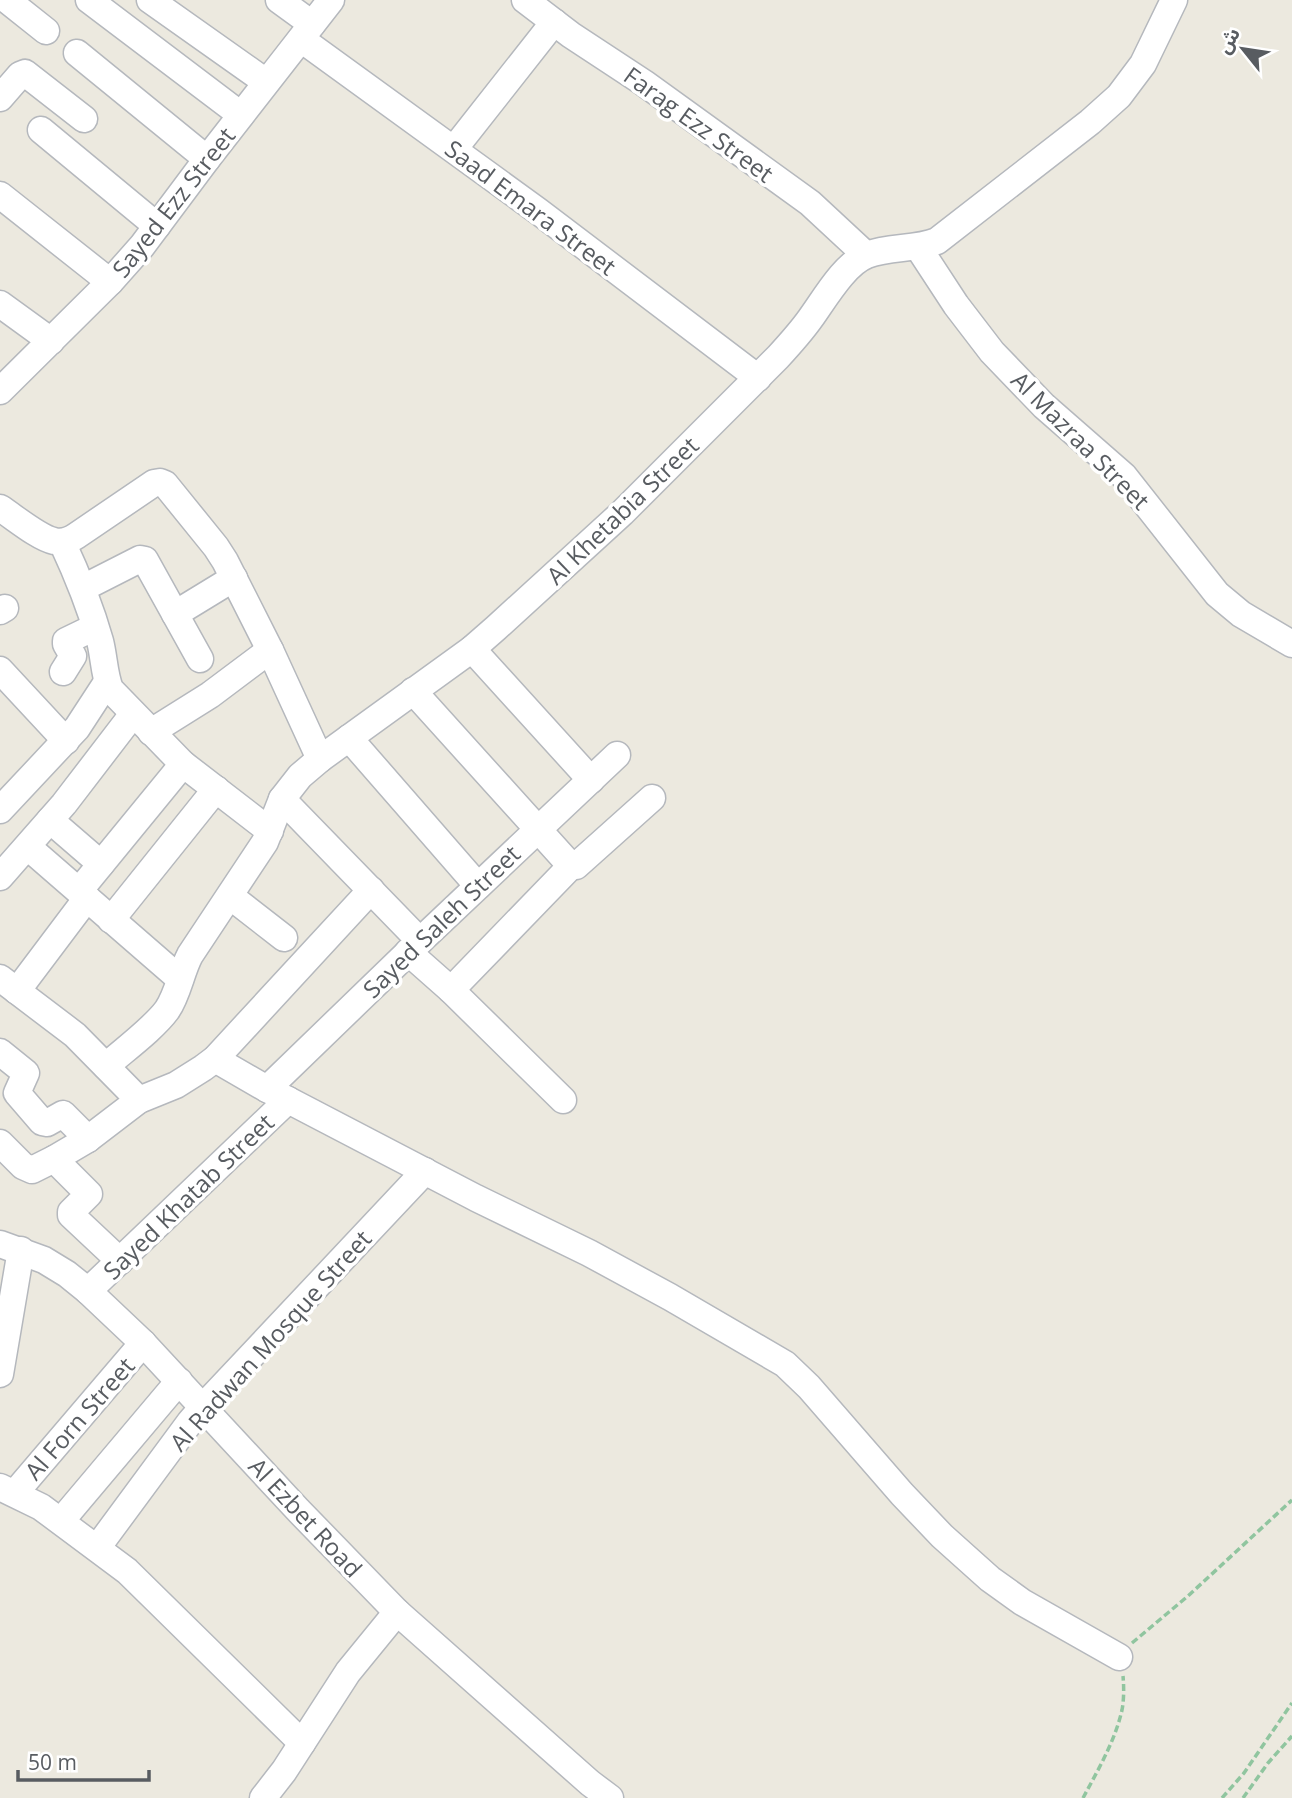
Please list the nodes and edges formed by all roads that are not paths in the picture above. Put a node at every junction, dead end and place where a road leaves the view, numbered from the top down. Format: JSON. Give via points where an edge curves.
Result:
{"nodes":[{"id":1,"x":7,"y":0,"type":"edge"},
{"id":2,"x":89,"y":0,"type":"edge"},
{"id":3,"x":150,"y":0,"type":"edge"},
{"id":4,"x":279,"y":0,"type":"edge"},
{"id":5,"x":331,"y":0,"type":"edge"},
{"id":6,"x":525,"y":0,"type":"edge"},
{"id":7,"x":1174,"y":0,"type":"edge"},
{"id":8,"x":554,"y":22,"type":"junction"},
{"id":9,"x":307,"y":31,"type":"junction"},
{"id":10,"x":46,"y":32,"type":"dead end"},
{"id":11,"x":77,"y":53,"type":"dead end"},
{"id":12,"x":266,"y":82,"type":"junction"},
{"id":13,"x":0,"y":98,"type":"edge"},
{"id":14,"x":241,"y":115,"type":"junction"},
{"id":15,"x":84,"y":119,"type":"dead end"},
{"id":16,"x":41,"y":130,"type":"dead end"},
{"id":17,"x":454,"y":149,"type":"junction"},
{"id":18,"x":207,"y":159,"type":"junction"},
{"id":19,"x":0,"y":195,"type":"edge"},
{"id":20,"x":157,"y":226,"type":"junction"},
{"id":21,"x":918,"y":247,"type":"junction"},
{"id":22,"x":866,"y":255,"type":"junction"},
{"id":23,"x":110,"y":282,"type":"junction"},
{"id":24,"x":0,"y":303,"type":"edge"},
{"id":25,"x":51,"y":341,"type":"junction"},
{"id":26,"x":758,"y":378,"type":"junction"},
{"id":27,"x":0,"y":391,"type":"edge"},
{"id":28,"x":0,"y":508,"type":"edge"},
{"id":29,"x":62,"y":542,"type":"junction"},
{"id":30,"x":234,"y":578,"type":"junction"},
{"id":31,"x":83,"y":588,"type":"junction"},
{"id":32,"x":175,"y":614,"type":"junction"},
{"id":33,"x":95,"y":627,"type":"junction"},
{"id":34,"x":1292,"y":644,"type":"edge"},
{"id":35,"x":270,"y":649,"type":"junction"},
{"id":36,"x":472,"y":649,"type":"junction"},
{"id":37,"x":200,"y":659,"type":"dead end"},
{"id":38,"x":0,"y":670,"type":"edge"},
{"id":39,"x":63,"y":672,"type":"dead end"},
{"id":40,"x":107,"y":682,"type":"junction"},
{"id":41,"x":413,"y":691,"type":"junction"},
{"id":42,"x":142,"y":723,"type":"junction"},
{"id":43,"x":349,"y":738,"type":"junction"},
{"id":44,"x":66,"y":741,"type":"junction"},
{"id":45,"x":617,"y":755,"type":"dead end"},
{"id":46,"x":320,"y":760,"type":"junction"},
{"id":47,"x":183,"y":764,"type":"junction"},
{"id":48,"x":591,"y":780,"type":"junction"},
{"id":49,"x":216,"y":789,"type":"junction"},
{"id":50,"x":652,"y":798,"type":"dead end"},
{"id":51,"x":282,"y":799,"type":"junction"},
{"id":52,"x":0,"y":810,"type":"edge"},
{"id":53,"x":50,"y":820,"type":"junction"},
{"id":54,"x":538,"y":830,"type":"junction"},
{"id":55,"x":270,"y":831,"type":"junction"},
{"id":56,"x":28,"y":846,"type":"junction"},
{"id":57,"x":101,"y":864,"type":"junction"},
{"id":58,"x":571,"y":866,"type":"junction"},
{"id":59,"x":1,"y":874,"type":"edge"},
{"id":60,"x":478,"y":886,"type":"junction"},
{"id":61,"x":371,"y":890,"type":"junction"},
{"id":62,"x":83,"y":895,"type":"junction"},
{"id":63,"x":230,"y":895,"type":"junction"},
{"id":64,"x":111,"y":920,"type":"junction"},
{"id":65,"x":284,"y":938,"type":"dead end"},
{"id":66,"x":414,"y":947,"type":"junction"},
{"id":67,"x":180,"y":979,"type":"junction"},
{"id":68,"x":8,"y":984,"type":"edge"},
{"id":69,"x":451,"y":990,"type":"junction"},
{"id":70,"x":0,"y":1052,"type":"edge"},
{"id":71,"x":215,"y":1059,"type":"junction"},
{"id":72,"x":106,"y":1066,"type":"junction"},
{"id":73,"x":277,"y":1095,"type":"junction"},
{"id":74,"x":139,"y":1100,"type":"junction"},
{"id":75,"x":563,"y":1100,"type":"dead end"},
{"id":76,"x":88,"y":1139,"type":"junction"},
{"id":77,"x":0,"y":1143,"type":"edge"},
{"id":78,"x":43,"y":1165,"type":"junction"},
{"id":79,"x":425,"y":1171,"type":"junction"},
{"id":80,"x":11,"y":1247,"type":"edge"},
{"id":81,"x":120,"y":1261,"type":"junction"},
{"id":82,"x":88,"y":1291,"type":"junction"},
{"id":83,"x":5,"y":1315,"type":"edge"},
{"id":84,"x":143,"y":1343,"type":"junction"},
{"id":85,"x":0,"y":1374,"type":"edge"},
{"id":86,"x":178,"y":1381,"type":"junction"},
{"id":87,"x":203,"y":1407,"type":"junction"},
{"id":88,"x":7,"y":1490,"type":"edge"},
{"id":89,"x":61,"y":1521,"type":"junction"},
{"id":90,"x":97,"y":1548,"type":"junction"},
{"id":91,"x":397,"y":1612,"type":"junction"},
{"id":92,"x":1119,"y":1657,"type":"road end"},
{"id":93,"x":302,"y":1743,"type":"junction"},
{"id":94,"x":263,"y":1798,"type":"edge"},
{"id":95,"x":610,"y":1798,"type":"edge"}],
"edges":[{"from":1,"to":10,"type":"street"},
{"from":2,"to":14,"type":"street"},
{"from":3,"to":12,"type":"street"},
{"from":4,"to":9,"type":"street","name":"Saad Emara Street"},
{"from":5,"to":9,"type":"street","name":"Sayed Ezz Street"},
{"from":6,"to":8,"type":"street","name":"Farag Ezz Street"},
{"from":7,"to":21,"type":"street","via":[[1143,64],[1119,96],[947,235]]},
{"from":8,"to":17,"type":"street"},
{"from":8,"to":22,"type":"street","name":"Farag Ezz Street","via":[[810,203]]},
{"from":9,"to":12,"type":"street","name":"Sayed Ezz Street"},
{"from":9,"to":17,"type":"street","name":"Saad Emara Street"},
{"from":11,"to":18,"type":"street"},
{"from":12,"to":14,"type":"street","name":"Sayed Ezz Street"},
{"from":13,"to":15,"type":"street","via":[[20,75],[27,74]]},
{"from":14,"to":18,"type":"street","name":"Sayed Ezz Street"},
{"from":16,"to":20,"type":"street"},
{"from":17,"to":26,"type":"street","name":"Saad Emara Street"},
{"from":18,"to":20,"type":"street","name":"Sayed Ezz Street"},
{"from":19,"to":23,"type":"street"},
{"from":20,"to":23,"type":"street","name":"Sayed Ezz Street"},
{"from":21,"to":22,"type":"street"},
{"from":21,"to":34,"type":"street","name":"Al Mazraa Street","via":[[992,352],[1044,406],[1124,476],[1217,594]]},
{"from":22,"to":26,"type":"street","name":"Al Khetabia Street","via":[[846,272],[797,337]]},
{"from":23,"to":25,"type":"street","name":"Sayed Ezz Street"},
{"from":24,"to":25,"type":"street"},
{"from":25,"to":27,"type":"street","name":"Sayed Ezz Street"},
{"from":26,"to":36,"type":"street","name":"Al Khetabia Street","via":[[622,513]]},
{"from":28,"to":29,"type":"street","via":[[45,538]]},
{"from":29,"to":30,"type":"street","via":[[160,482],[169,487],[216,547]]},
{"from":29,"to":31,"type":"street"},
{"from":30,"to":32,"type":"street"},
{"from":30,"to":35,"type":"street"},
{"from":31,"to":32,"type":"street","via":[[142,559]]},
{"from":31,"to":33,"type":"street"},
{"from":32,"to":37,"type":"street"},
{"from":33,"to":39,"type":"street","via":[[66,641],[73,656]]},
{"from":33,"to":40,"type":"street"},
{"from":35,"to":42,"type":"street","via":[[210,695]]},
{"from":35,"to":46,"type":"street"},
{"from":36,"to":41,"type":"street","name":"Al Khetabia Street"},
{"from":36,"to":48,"type":"street"},
{"from":38,"to":44,"type":"street"},
{"from":40,"to":42,"type":"street"},
{"from":40,"to":44,"type":"street"},
{"from":41,"to":43,"type":"street","name":"Al Khetabia Street"},
{"from":41,"to":54,"type":"street"},
{"from":42,"to":47,"type":"street"},
{"from":42,"to":53,"type":"street","via":[[98,761]]},
{"from":43,"to":46,"type":"street","name":"Al Khetabia Street"},
{"from":43,"to":60,"type":"street"},
{"from":44,"to":52,"type":"street"},
{"from":45,"to":48,"type":"street","name":"Sayed Saleh Street"},
{"from":46,"to":51,"type":"street","name":"Al Khetabia Street"},
{"from":47,"to":49,"type":"street"},
{"from":47,"to":57,"type":"street"},
{"from":48,"to":54,"type":"street","name":"Sayed Saleh Street"},
{"from":49,"to":55,"type":"street"},
{"from":49,"to":64,"type":"street"},
{"from":50,"to":58,"type":"street"},
{"from":51,"to":55,"type":"street","name":"Al Khetabia Street"},
{"from":51,"to":61,"type":"street"},
{"from":53,"to":56,"type":"street"},
{"from":53,"to":57,"type":"street"},
{"from":54,"to":58,"type":"street"},
{"from":54,"to":60,"type":"street","name":"Sayed Saleh Street"},
{"from":55,"to":63,"type":"street","name":"Al Khetabia Street"},
{"from":56,"to":59,"type":"street"},
{"from":56,"to":62,"type":"street"},
{"from":57,"to":62,"type":"street"},
{"from":58,"to":69,"type":"street"},
{"from":60,"to":66,"type":"street","name":"Sayed Saleh Street"},
{"from":61,"to":66,"type":"street"},
{"from":61,"to":71,"type":"street"},
{"from":62,"to":64,"type":"street"},
{"from":62,"to":68,"type":"street"},
{"from":63,"to":65,"type":"street"},
{"from":63,"to":67,"type":"street","name":"Al Khetabia Street","via":[[190,955]]},
{"from":64,"to":67,"type":"street"},
{"from":66,"to":69,"type":"street"},
{"from":66,"to":73,"type":"street","name":"Sayed Saleh Street"},
{"from":67,"to":72,"type":"street","name":"Al Khetabia Street","via":[[167,1010]]},
{"from":68,"to":72,"type":"street","via":[[75,1035]]},
{"from":69,"to":75,"type":"street"},
{"from":70,"to":76,"type":"street","via":[[26,1073],[17,1093],[43,1122],[63,1114]]},
{"from":71,"to":73,"type":"street"},
{"from":71,"to":74,"type":"street","via":[[176,1085]]},
{"from":72,"to":74,"type":"street"},
{"from":73,"to":79,"type":"street"},
{"from":73,"to":81,"type":"street","name":"Sayed Khatab Street"},
{"from":74,"to":76,"type":"street"},
{"from":76,"to":78,"type":"street"},
{"from":77,"to":78,"type":"street","via":[[23,1167]]},
{"from":78,"to":81,"type":"street","via":[[88,1193],[71,1215]]},
{"from":79,"to":87,"type":"street","name":"Al Radwan Mosque Street"},
{"from":79,"to":92,"type":"street","via":[[589,1253],[785,1364],[942,1536],[990,1579]]},
{"from":80,"to":82,"type":"street","name":"Al Ezbet Road","via":[[44,1260]]},
{"from":80,"to":83,"type":"street"},
{"from":81,"to":82,"type":"street","name":"Sayed Khatab Street"},
{"from":82,"to":84,"type":"street","name":"Al Ezbet Road"},
{"from":83,"to":85,"type":"street"},
{"from":84,"to":86,"type":"street","name":"Al Ezbet Road"},
{"from":84,"to":88,"type":"street","name":"Al Forn Street"},
{"from":86,"to":87,"type":"street","name":"Al Ezbet Road"},
{"from":86,"to":89,"type":"street"},
{"from":87,"to":90,"type":"street","name":"Al Radwan Mosque Street"},
{"from":87,"to":91,"type":"street","name":"Al Ezbet Road"},
{"from":88,"to":89,"type":"street"},
{"from":89,"to":90,"type":"street"},
{"from":90,"to":93,"type":"street","via":[[127,1571]]},
{"from":91,"to":93,"type":"street","via":[[348,1672]]},
{"from":91,"to":95,"type":"street","name":"Al Ezbet Road"},
{"from":93,"to":94,"type":"street"}]}
